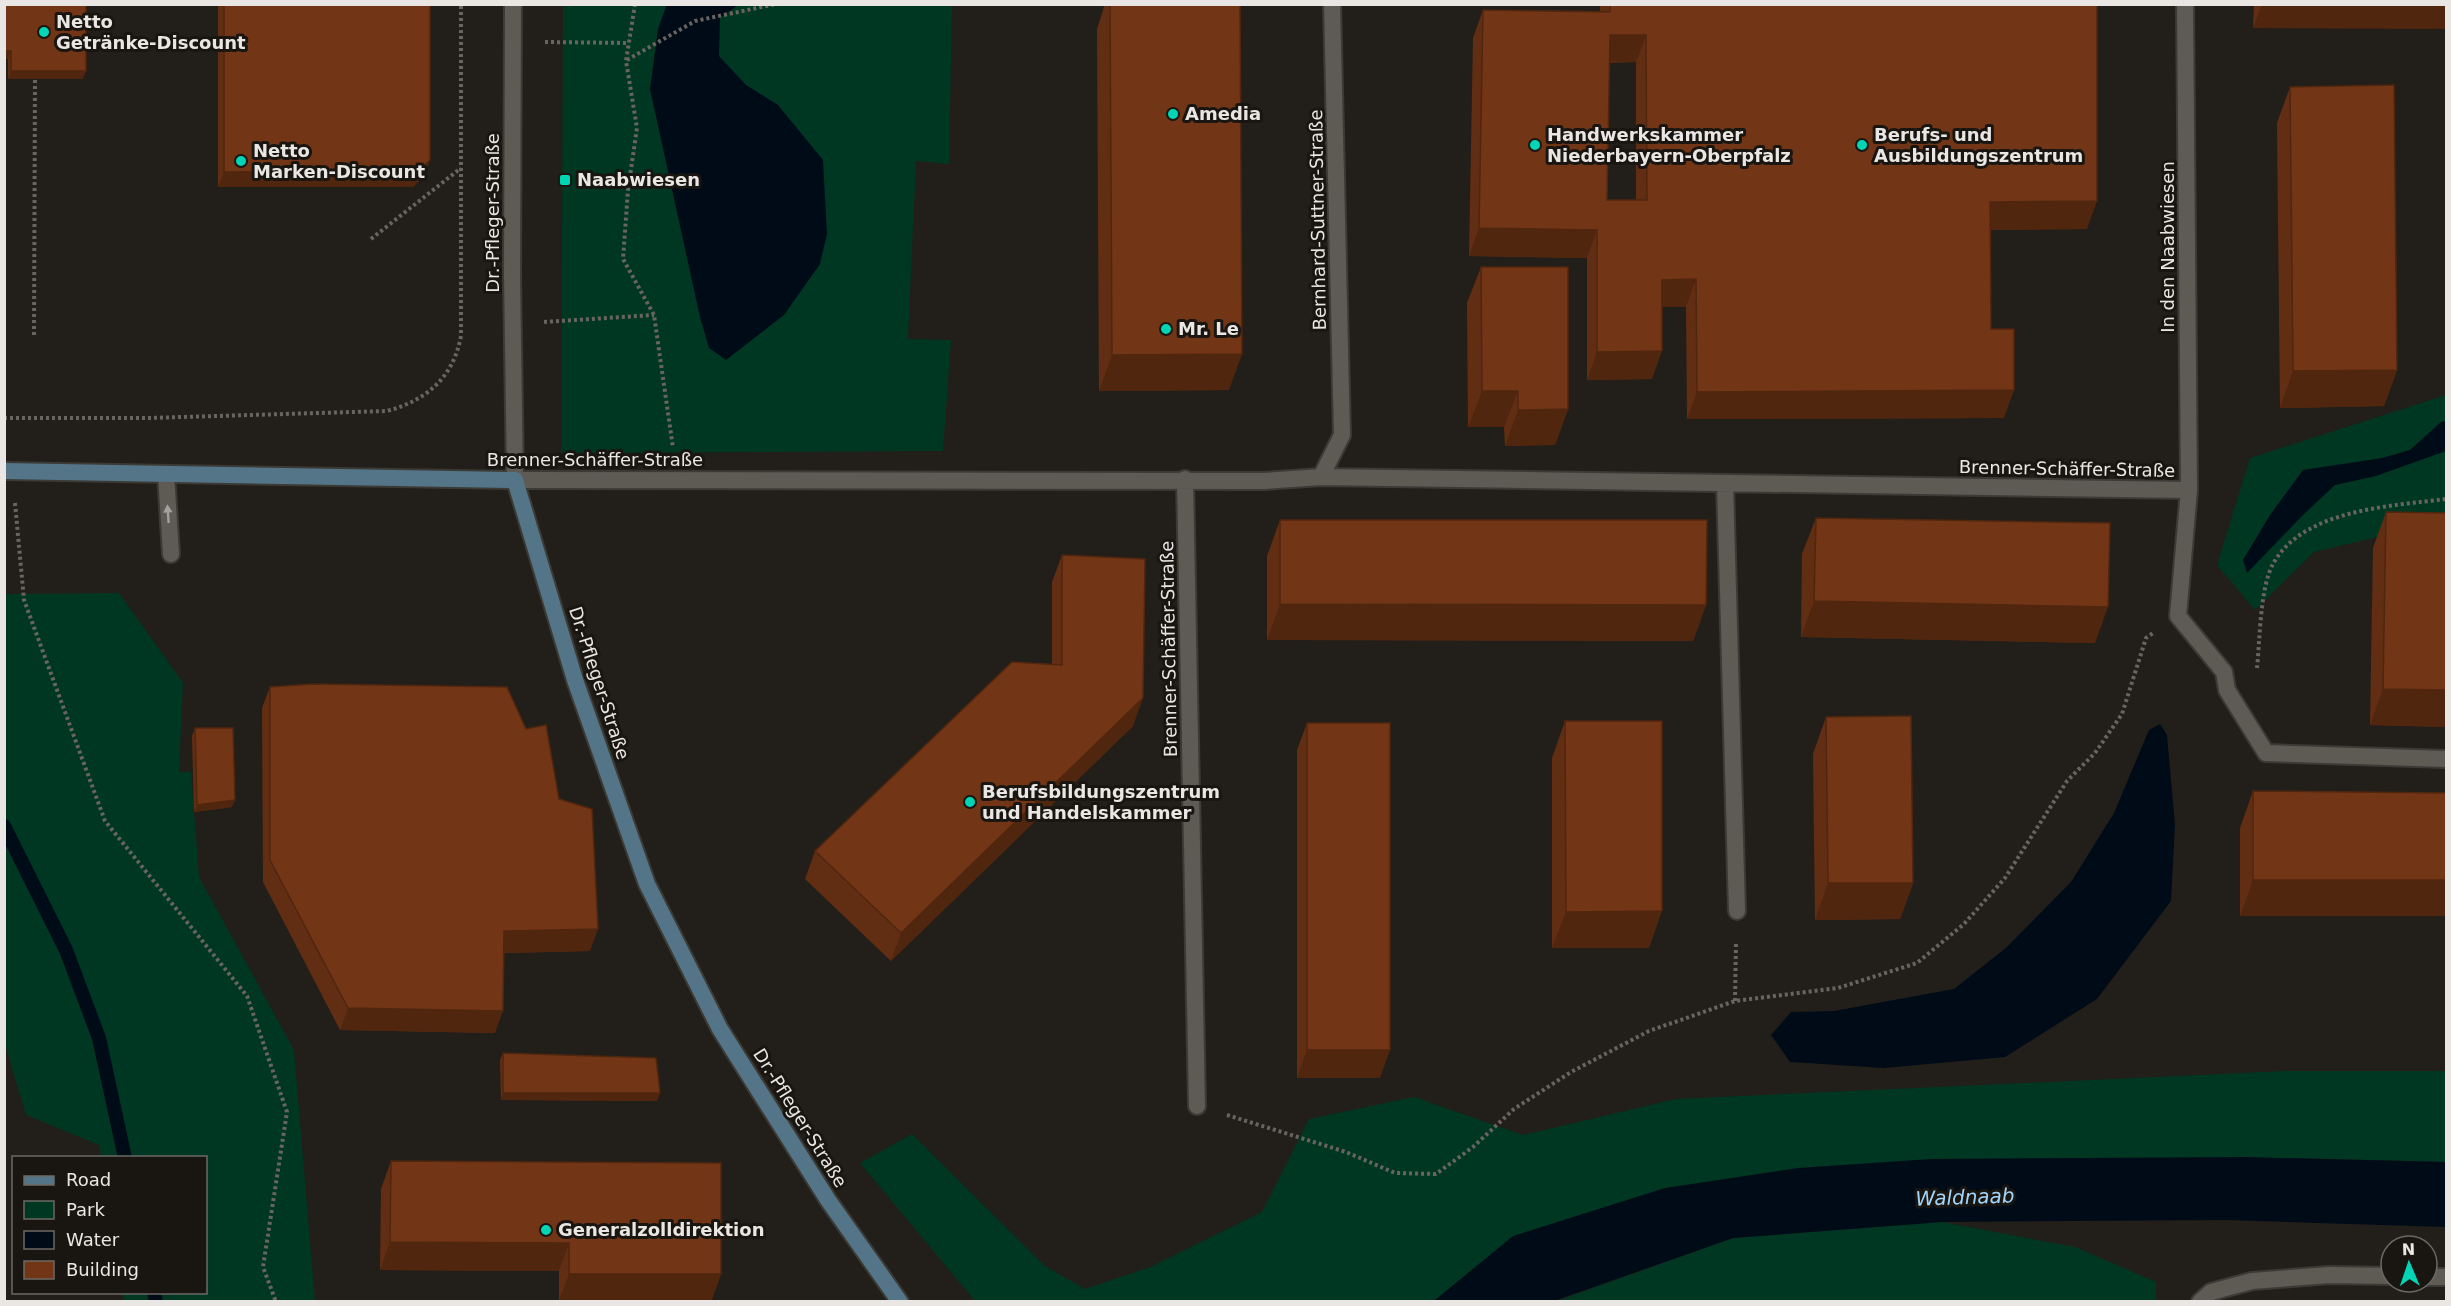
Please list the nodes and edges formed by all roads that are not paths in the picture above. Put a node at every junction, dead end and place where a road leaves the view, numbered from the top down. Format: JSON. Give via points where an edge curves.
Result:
{"nodes":[{"id":1,"x":513,"y":4,"type":"edge"},
{"id":2,"x":1332,"y":4,"type":"edge"},
{"id":3,"x":2185,"y":4,"type":"edge"},
{"id":4,"x":9,"y":470,"type":"edge"},
{"id":5,"x":166,"y":474,"type":"junction"},
{"id":6,"x":1321,"y":477,"type":"junction"},
{"id":7,"x":1185,"y":479,"type":"junction"},
{"id":8,"x":515,"y":480,"type":"junction"},
{"id":9,"x":1725,"y":484,"type":"junction"},
{"id":10,"x":2189,"y":490,"type":"junction"},
{"id":11,"x":171,"y":554,"type":"dead end"},
{"id":12,"x":2446,"y":759,"type":"edge"},
{"id":13,"x":1737,"y":911,"type":"road end"},
{"id":14,"x":1197,"y":1106,"type":"road end"},
{"id":15,"x":2379,"y":1276,"type":"edge"},
{"id":16,"x":900,"y":1302,"type":"edge"},
{"id":17,"x":2200,"y":1302,"type":"edge"}],
"edges":[{"from":1,"to":8,"type":"street","name":"Dr.-Pfleger-Straße"},
{"from":2,"to":6,"type":"street","name":"Bernhard-Suttner-Straße","via":[[1342,435]]},
{"from":3,"to":10,"type":"street","name":"In den Naabwiesen"},
{"from":4,"to":5,"type":"main road","name":"Brenner-Schäffer-Straße"},
{"from":5,"to":8,"type":"main road","name":"Brenner-Schäffer-Straße"},
{"from":11,"to":5,"type":"street","one_way":true},
{"from":6,"to":7,"type":"street","name":"Brenner-Schäffer-Straße","via":[[1264,481]]},
{"from":6,"to":9,"type":"street","name":"Brenner-Schäffer-Straße"},
{"from":7,"to":8,"type":"street","name":"Brenner-Schäffer-Straße"},
{"from":7,"to":14,"type":"street","name":"Brenner-Schäffer-Straße"},
{"from":8,"to":16,"type":"main road","name":"Dr.-Pfleger-Straße","via":[[575,680],[647,884],[720,1029],[828,1200]]},
{"from":9,"to":10,"type":"street","name":"Brenner-Schäffer-Straße"},
{"from":9,"to":13,"type":"street"},
{"from":10,"to":12,"type":"street","name":"Brenner-Schäffer-Straße","via":[[2178,616],[2224,672],[2228,690],[2266,753]]},
{"from":15,"to":17,"type":"street","via":[[2252,1281],[2211,1292]]}]}
